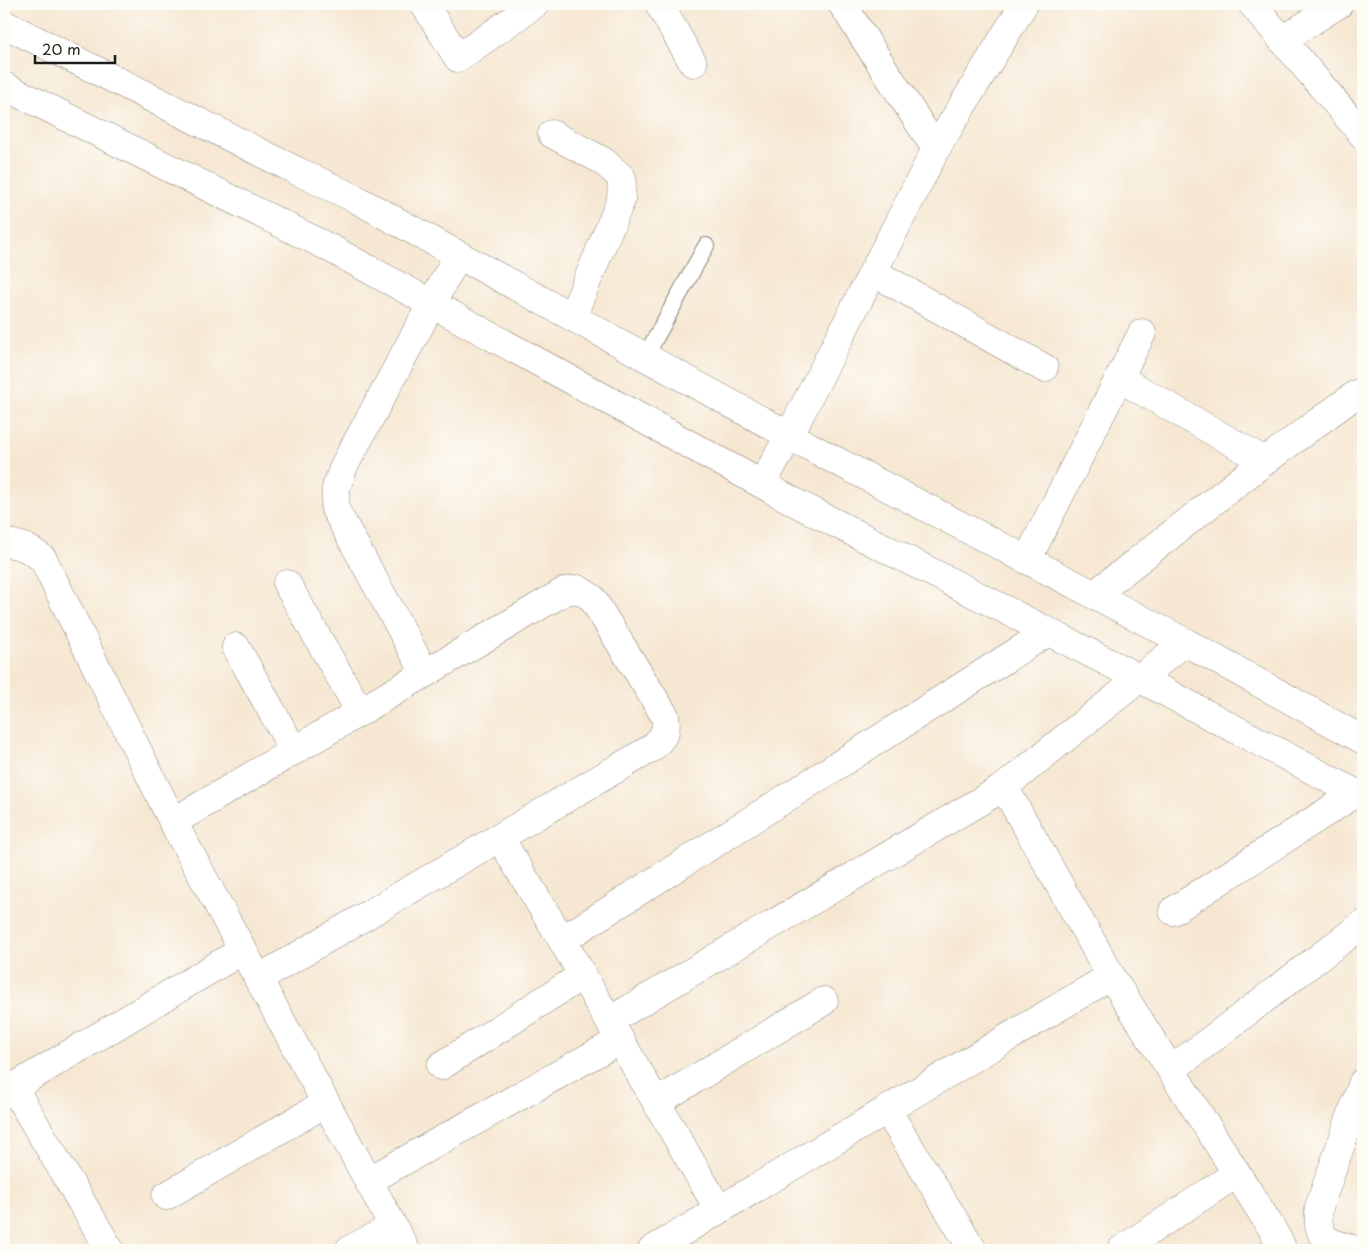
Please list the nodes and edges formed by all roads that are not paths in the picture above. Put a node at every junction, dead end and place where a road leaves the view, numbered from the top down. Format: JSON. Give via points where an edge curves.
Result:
{"nodes":[{"id":1,"x":424,"y":4,"type":"edge"},
{"id":2,"x":536,"y":4,"type":"edge"},
{"id":3,"x":659,"y":4,"type":"edge"},
{"id":4,"x":842,"y":4,"type":"edge"},
{"id":5,"x":1024,"y":4,"type":"edge"},
{"id":6,"x":1252,"y":4,"type":"edge"},
{"id":7,"x":1340,"y":4,"type":"edge"},
{"id":8,"x":4,"y":24,"type":"edge"},
{"id":9,"x":1282,"y":40,"type":"junction"},
{"id":10,"x":693,"y":63,"type":"dead end"},
{"id":11,"x":4,"y":86,"type":"edge"},
{"id":12,"x":552,"y":134,"type":"dead end"},
{"id":13,"x":1363,"y":135,"type":"edge"},
{"id":14,"x":936,"y":149,"type":"junction"},
{"id":15,"x":706,"y":246,"type":"dead end"},
{"id":16,"x":458,"y":255,"type":"junction"},
{"id":17,"x":873,"y":272,"type":"junction"},
{"id":18,"x":433,"y":304,"type":"junction"},
{"id":19,"x":572,"y":317,"type":"junction"},
{"id":20,"x":1142,"y":333,"type":"dead end"},
{"id":21,"x":644,"y":357,"type":"junction"},
{"id":22,"x":1044,"y":368,"type":"dead end"},
{"id":23,"x":1119,"y":378,"type":"junction"},
{"id":24,"x":1363,"y":391,"type":"edge"},
{"id":25,"x":789,"y":436,"type":"junction"},
{"id":26,"x":1265,"y":461,"type":"junction"},
{"id":27,"x":762,"y":484,"type":"junction"},
{"id":28,"x":4,"y":543,"type":"edge"},
{"id":29,"x":1027,"y":560,"type":"junction"},
{"id":30,"x":287,"y":584,"type":"dead end"},
{"id":31,"x":1094,"y":595,"type":"junction"},
{"id":32,"x":1048,"y":632,"type":"junction"},
{"id":33,"x":1185,"y":642,"type":"junction"},
{"id":34,"x":236,"y":647,"type":"dead end"},
{"id":35,"x":425,"y":673,"type":"junction"},
{"id":36,"x":1139,"y":678,"type":"junction"},
{"id":37,"x":360,"y":712,"type":"junction"},
{"id":38,"x":1363,"y":740,"type":"edge"},
{"id":39,"x":294,"y":751,"type":"junction"},
{"id":40,"x":1004,"y":786,"type":"junction"},
{"id":41,"x":1360,"y":795,"type":"edge"},
{"id":42,"x":173,"y":822,"type":"junction"},
{"id":43,"x":500,"y":838,"type":"junction"},
{"id":44,"x":1172,"y":911,"type":"dead end"},
{"id":45,"x":1363,"y":924,"type":"edge"},
{"id":46,"x":562,"y":940,"type":"junction"},
{"id":47,"x":243,"y":950,"type":"junction"},
{"id":48,"x":583,"y":976,"type":"junction"},
{"id":49,"x":1111,"y":976,"type":"junction"},
{"id":50,"x":258,"y":979,"type":"junction"},
{"id":51,"x":824,"y":1001,"type":"dead end"},
{"id":52,"x":615,"y":1030,"type":"junction"},
{"id":53,"x":441,"y":1066,"type":"dead end"},
{"id":54,"x":1171,"y":1070,"type":"junction"},
{"id":55,"x":1363,"y":1082,"type":"edge"},
{"id":56,"x":9,"y":1090,"type":"edge"},
{"id":57,"x":656,"y":1102,"type":"junction"},
{"id":58,"x":326,"y":1103,"type":"junction"},
{"id":59,"x":887,"y":1110,"type":"junction"},
{"id":60,"x":1236,"y":1174,"type":"junction"},
{"id":61,"x":368,"y":1181,"type":"junction"},
{"id":62,"x":166,"y":1196,"type":"dead end"},
{"id":63,"x":719,"y":1210,"type":"junction"},
{"id":64,"x":400,"y":1239,"type":"edge"},
{"id":65,"x":110,"y":1250,"type":"edge"},
{"id":66,"x":349,"y":1250,"type":"edge"},
{"id":67,"x":652,"y":1250,"type":"edge"},
{"id":68,"x":973,"y":1250,"type":"edge"},
{"id":69,"x":1121,"y":1250,"type":"edge"},
{"id":70,"x":1282,"y":1250,"type":"edge"},
{"id":71,"x":1356,"y":1250,"type":"edge"}],
"edges":[{"from":1,"to":2,"type":"street","via":[[458,58]]},
{"from":3,"to":10,"type":"street"},
{"from":4,"to":14,"type":"street"},
{"from":5,"to":14,"type":"street"},
{"from":6,"to":9,"type":"street"},
{"from":7,"to":9,"type":"street"},
{"from":8,"to":16,"type":"street","via":[[354,198]]},
{"from":9,"to":13,"type":"street"},
{"from":11,"to":18,"type":"street","via":[[328,247]]},
{"from":12,"to":19,"type":"street","via":[[603,161],[622,178],[621,200]]},
{"from":14,"to":17,"type":"street"},
{"from":15,"to":21,"type":"lane"},
{"from":16,"to":18,"type":"street"},
{"from":16,"to":19,"type":"street"},
{"from":17,"to":22,"type":"street"},
{"from":17,"to":25,"type":"street"},
{"from":18,"to":27,"type":"street"},
{"from":18,"to":35,"type":"street","via":[[344,466],[336,488],[334,509]]},
{"from":19,"to":21,"type":"street"},
{"from":20,"to":23,"type":"street"},
{"from":21,"to":25,"type":"street"},
{"from":23,"to":26,"type":"street"},
{"from":23,"to":29,"type":"street"},
{"from":24,"to":26,"type":"street"},
{"from":25,"to":27,"type":"street"},
{"from":25,"to":29,"type":"street"},
{"from":26,"to":31,"type":"street"},
{"from":27,"to":32,"type":"street"},
{"from":28,"to":42,"type":"street","via":[[29,548],[43,560]]},
{"from":29,"to":31,"type":"street"},
{"from":30,"to":37,"type":"street"},
{"from":31,"to":33,"type":"street"},
{"from":32,"to":36,"type":"street"},
{"from":32,"to":46,"type":"street"},
{"from":33,"to":36,"type":"street"},
{"from":33,"to":38,"type":"street"},
{"from":34,"to":39,"type":"street"},
{"from":35,"to":37,"type":"street"},
{"from":35,"to":43,"type":"street","via":[[565,591],[578,589],[592,598],[665,716],[665,733],[652,748]]},
{"from":36,"to":40,"type":"street"},
{"from":36,"to":41,"type":"street"},
{"from":37,"to":39,"type":"street"},
{"from":39,"to":42,"type":"street"},
{"from":40,"to":49,"type":"street"},
{"from":40,"to":52,"type":"street"},
{"from":41,"to":44,"type":"street"},
{"from":42,"to":47,"type":"street"},
{"from":43,"to":46,"type":"street"},
{"from":43,"to":50,"type":"street"},
{"from":45,"to":54,"type":"street"},
{"from":46,"to":48,"type":"street"},
{"from":47,"to":50,"type":"street"},
{"from":47,"to":56,"type":"street"},
{"from":48,"to":52,"type":"street"},
{"from":48,"to":53,"type":"street"},
{"from":49,"to":54,"type":"street"},
{"from":49,"to":59,"type":"street"},
{"from":50,"to":58,"type":"street"},
{"from":51,"to":57,"type":"street"},
{"from":52,"to":57,"type":"street"},
{"from":52,"to":61,"type":"street"},
{"from":54,"to":60,"type":"street"},
{"from":55,"to":71,"type":"street","via":[[1319,1207],[1318,1222],[1321,1234],[1331,1243]]},
{"from":56,"to":65,"type":"street"},
{"from":57,"to":63,"type":"street"},
{"from":58,"to":61,"type":"street"},
{"from":58,"to":62,"type":"street"},
{"from":59,"to":63,"type":"street"},
{"from":59,"to":68,"type":"street"},
{"from":60,"to":69,"type":"street"},
{"from":60,"to":70,"type":"street"},
{"from":61,"to":64,"type":"street"},
{"from":63,"to":67,"type":"street"},
{"from":64,"to":66,"type":"street"}]}
